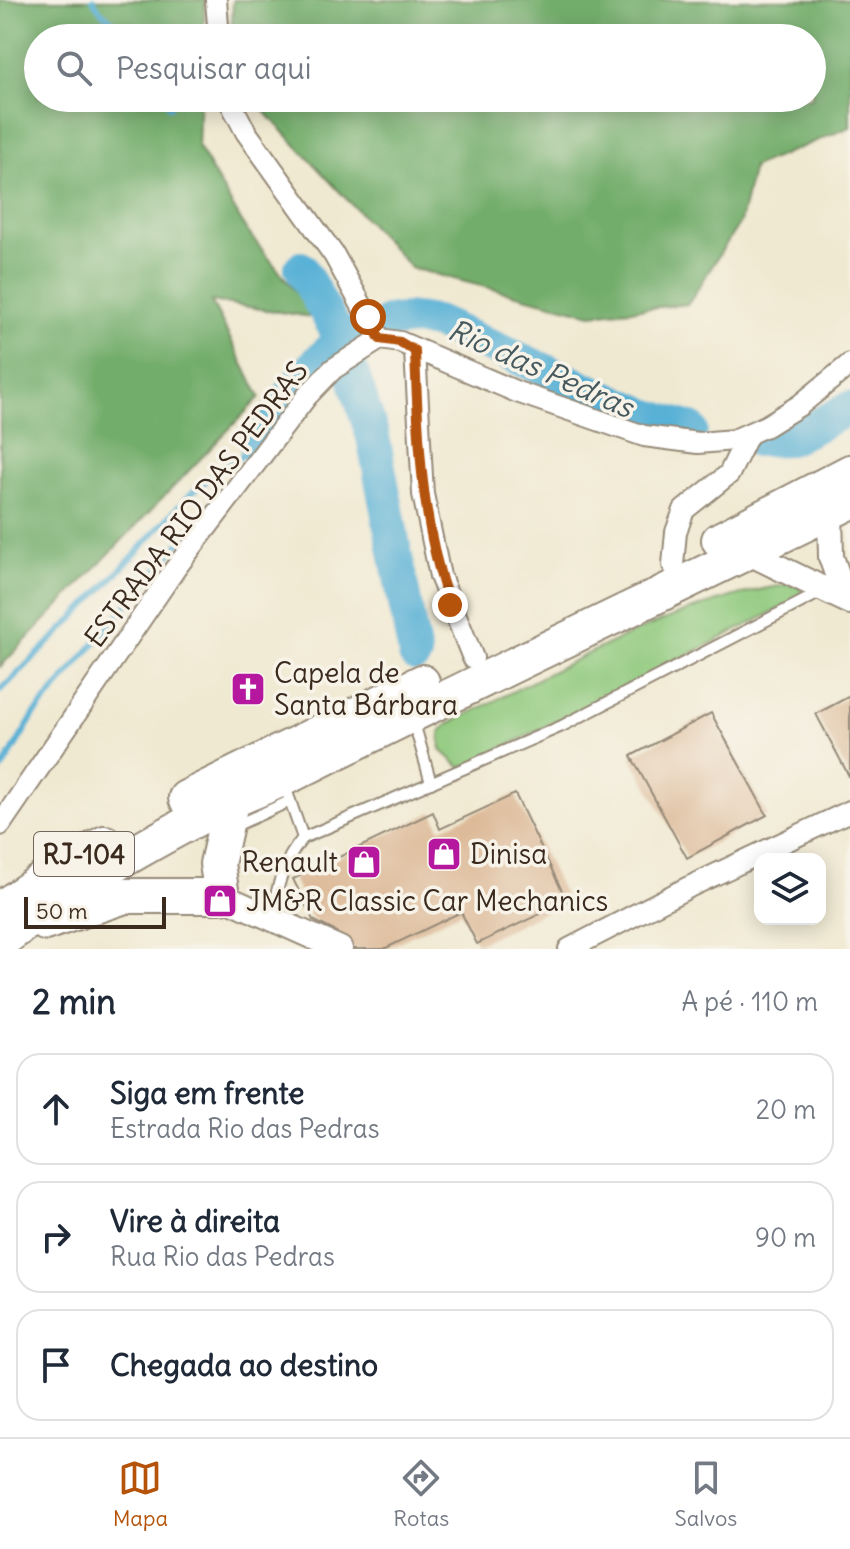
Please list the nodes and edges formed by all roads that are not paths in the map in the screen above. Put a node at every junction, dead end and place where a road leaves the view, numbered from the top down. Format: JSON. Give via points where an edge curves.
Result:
{"nodes":[{"id":1,"x":216,"y":0,"type":"edge"},
{"id":2,"x":218,"y":24,"type":"edge"},
{"id":3,"x":235,"y":112,"type":"edge"},
{"id":4,"x":380,"y":339,"type":"junction"},
{"id":5,"x":415,"y":351,"type":"junction"},
{"id":6,"x":850,"y":364,"type":"edge"},
{"id":7,"x":748,"y":435,"type":"junction"},
{"id":8,"x":850,"y":472,"type":"edge"},
{"id":9,"x":840,"y":507,"type":"edge"},
{"id":10,"x":745,"y":551,"type":"junction"},
{"id":11,"x":673,"y":565,"type":"junction"},
{"id":12,"x":842,"y":590,"type":"edge"},
{"id":13,"x":473,"y":658,"type":"junction"},
{"id":14,"x":412,"y":713,"type":"junction"},
{"id":15,"x":431,"y":783,"type":"junction"},
{"id":16,"x":286,"y":790,"type":"junction"},
{"id":17,"x":850,"y":811,"type":"edge"},
{"id":18,"x":226,"y":817,"type":"junction"},
{"id":19,"x":0,"y":825,"type":"edge"},
{"id":20,"x":303,"y":838,"type":"junction"},
{"id":21,"x":222,"y":896,"type":"junction"},
{"id":22,"x":0,"y":909,"type":"edge"},
{"id":23,"x":272,"y":918,"type":"junction"},
{"id":24,"x":0,"y":942,"type":"edge"},
{"id":25,"x":340,"y":949,"type":"edge"},
{"id":26,"x":569,"y":949,"type":"edge"}],
"edges":[{"from":1,"to":2,"type":"street"},
{"from":3,"to":4,"type":"street","via":[[334,255]]},
{"from":4,"to":5,"type":"street"},
{"from":4,"to":19,"type":"street","name":"ESTRADA RIO DAS PEDRAS","via":[[333,369],[307,396],[175,569]]},
{"from":5,"to":7,"type":"street","via":[[644,436],[698,443]]},
{"from":5,"to":13,"type":"street","via":[[423,494],[440,576]]},
{"from":6,"to":7,"type":"street","via":[[800,405]]},
{"from":7,"to":11,"type":"street","via":[[729,474],[684,510]]},
{"from":8,"to":11,"type":"highway","number":"RJ-104"},
{"from":9,"to":10,"type":"highway","number":"RJ-104"},
{"from":9,"to":12,"type":"street","via":[[831,557]]},
{"from":10,"to":12,"type":"street"},
{"from":10,"to":14,"type":"highway","number":"RJ-104"},
{"from":11,"to":13,"type":"highway","number":"RJ-104"},
{"from":12,"to":15,"type":"lane","via":[[562,726]]},
{"from":13,"to":22,"type":"highway","number":"RJ-104","via":[[172,806],[58,869]]},
{"from":14,"to":15,"type":"lane"},
{"from":14,"to":16,"type":"highway","number":"RJ-104"},
{"from":15,"to":20,"type":"lane"},
{"from":16,"to":18,"type":"highway","number":"RJ-104"},
{"from":16,"to":20,"type":"lane"},
{"from":17,"to":26,"type":"street"},
{"from":18,"to":21,"type":"highway","via":[[217,864]]},
{"from":18,"to":24,"type":"highway","number":"RJ-104","via":[[102,870]]},
{"from":20,"to":23,"type":"lane","via":[[281,874]]},
{"from":21,"to":23,"type":"street"},
{"from":21,"to":24,"type":"highway","via":[[125,896]]},
{"from":23,"to":25,"type":"street"}]}
